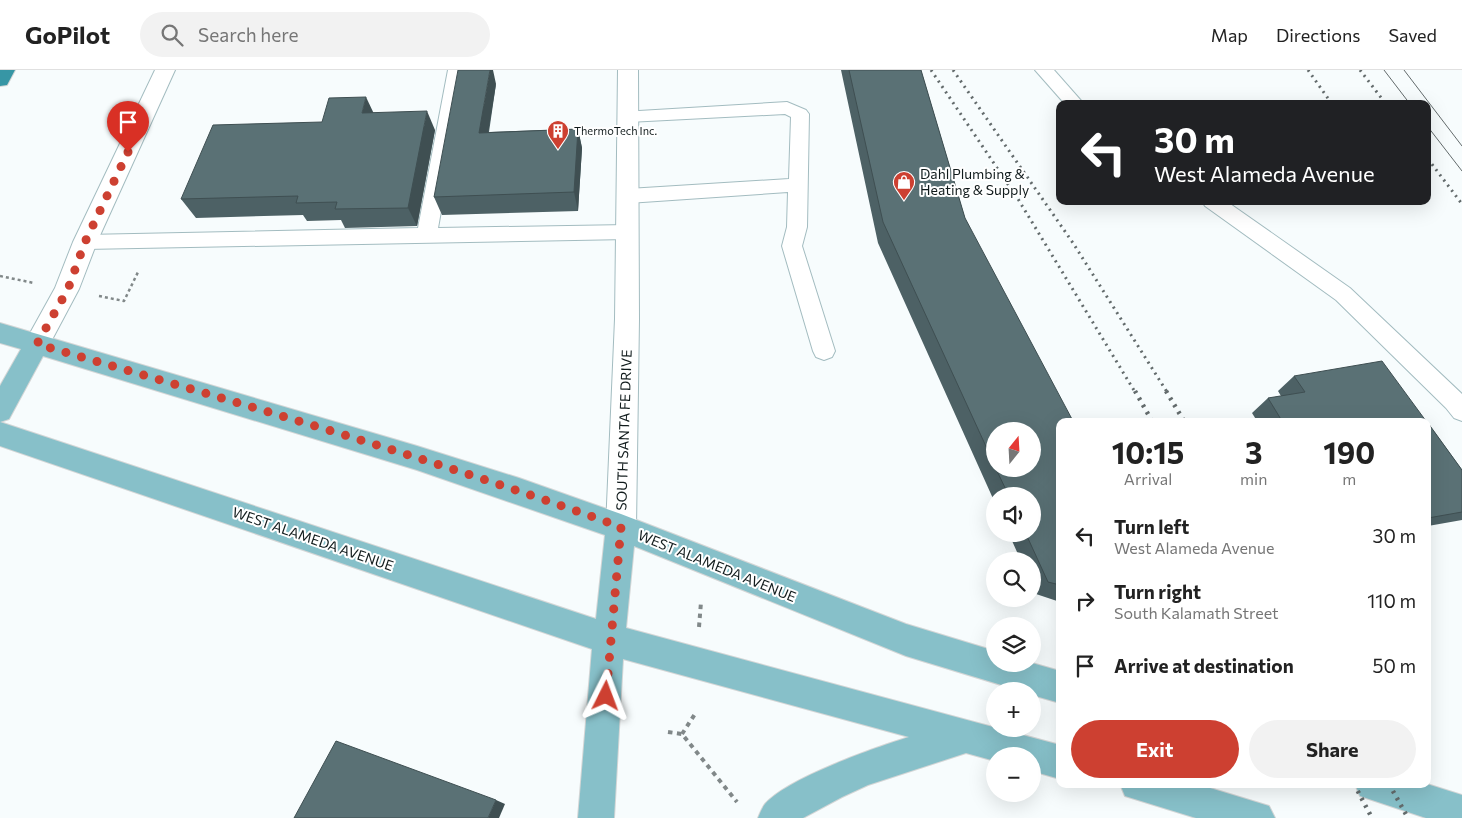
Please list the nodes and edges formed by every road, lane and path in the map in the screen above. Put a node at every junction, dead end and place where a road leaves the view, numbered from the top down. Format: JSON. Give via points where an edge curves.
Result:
{"nodes":[{"id":1,"x":5,"y":70,"type":"edge"},
{"id":2,"x":165,"y":70,"type":"edge"},
{"id":3,"x":457,"y":70,"type":"edge"},
{"id":4,"x":628,"y":70,"type":"edge"},
{"id":5,"x":1044,"y":70,"type":"edge"},
{"id":6,"x":0,"y":80,"type":"edge"},
{"id":7,"x":1071,"y":100,"type":"edge"},
{"id":8,"x":628,"y":116,"type":"junction"},
{"id":9,"x":798,"y":185,"type":"junction"},
{"id":10,"x":628,"y":196,"type":"junction"},
{"id":11,"x":1218,"y":205,"type":"edge"},
{"id":12,"x":628,"y":232,"type":"junction"},
{"id":13,"x":426,"y":236,"type":"junction"},
{"id":14,"x":85,"y":242,"type":"junction"},
{"id":15,"x":0,"y":333,"type":"edge"},
{"id":16,"x":37,"y":344,"type":"junction"},
{"id":17,"x":824,"y":351,"type":"dead end"},
{"id":18,"x":0,"y":411,"type":"edge"},
{"id":19,"x":1462,"y":411,"type":"edge"},
{"id":20,"x":0,"y":434,"type":"edge"},
{"id":21,"x":621,"y":527,"type":"junction"},
{"id":22,"x":701,"y":602,"type":"dead end"},
{"id":23,"x":698,"y":636,"type":"dead end"},
{"id":24,"x":609,"y":639,"type":"junction"},
{"id":25,"x":1056,"y":686,"type":"edge"},
{"id":26,"x":695,"y":714,"type":"dead end"},
{"id":27,"x":668,"y":732,"type":"dead end"},
{"id":28,"x":682,"y":734,"type":"junction"},
{"id":29,"x":966,"y":736,"type":"junction"},
{"id":30,"x":1056,"y":761,"type":"edge"},
{"id":31,"x":1150,"y":788,"type":"edge"},
{"id":32,"x":1385,"y":788,"type":"edge"},
{"id":33,"x":737,"y":802,"type":"dead end"},
{"id":34,"x":1462,"y":812,"type":"edge"},
{"id":35,"x":596,"y":818,"type":"edge"},
{"id":36,"x":776,"y":818,"type":"edge"},
{"id":37,"x":1257,"y":818,"type":"edge"}],
"edges":[{"from":1,"to":6,"type":"highway"},
{"from":2,"to":14,"type":"main road"},
{"from":3,"to":13,"type":"lane"},
{"from":4,"to":8,"type":"main road","name":"SOUTH SANTA FE DRIVE"},
{"from":5,"to":7,"type":"lane"},
{"from":8,"to":9,"type":"lane","via":[[787,108],[800,114]]},
{"from":8,"to":10,"type":"main road","name":"SOUTH SANTA FE DRIVE"},
{"from":9,"to":10,"type":"lane"},
{"from":9,"to":17,"type":"lane","via":[[797,228],[792,246]]},
{"from":10,"to":12,"type":"main road","name":"SOUTH SANTA FE DRIVE"},
{"from":11,"to":19,"type":"lane","via":[[1343,294]]},
{"from":12,"to":13,"type":"lane"},
{"from":12,"to":21,"type":"main road","name":"SOUTH SANTA FE DRIVE"},
{"from":13,"to":14,"type":"lane"},
{"from":14,"to":16,"type":"main road","via":[[68,289]]},
{"from":15,"to":16,"type":"main road","name":"WEST ALAMEDA AVENUE"},
{"from":16,"to":18,"type":"main road"},
{"from":16,"to":21,"type":"main road","name":"WEST ALAMEDA AVENUE","via":[[417,458]]},
{"from":20,"to":24,"type":"main road","name":"WEST ALAMEDA AVENUE"},
{"from":21,"to":24,"type":"main road","name":"SOUTH SANTA FE DRIVE"},
{"from":21,"to":25,"type":"main road","name":"WEST ALAMEDA AVENUE","via":[[897,636]]},
{"from":22,"to":23,"type":"path"},
{"from":24,"to":29,"type":"main road","name":"WEST ALAMEDA AVENUE"},
{"from":24,"to":35,"type":"main road","name":"SOUTH SANTA FE DRIVE"},
{"from":26,"to":28,"type":"path"},
{"from":27,"to":28,"type":"path"},
{"from":28,"to":33,"type":"path"},
{"from":29,"to":30,"type":"main road","name":"WEST ALAMEDA AVENUE"},
{"from":29,"to":36,"type":"main road","via":[[879,763],[832,783],[783,810]]},
{"from":31,"to":37,"type":"main road"},
{"from":32,"to":34,"type":"main road"}]}
